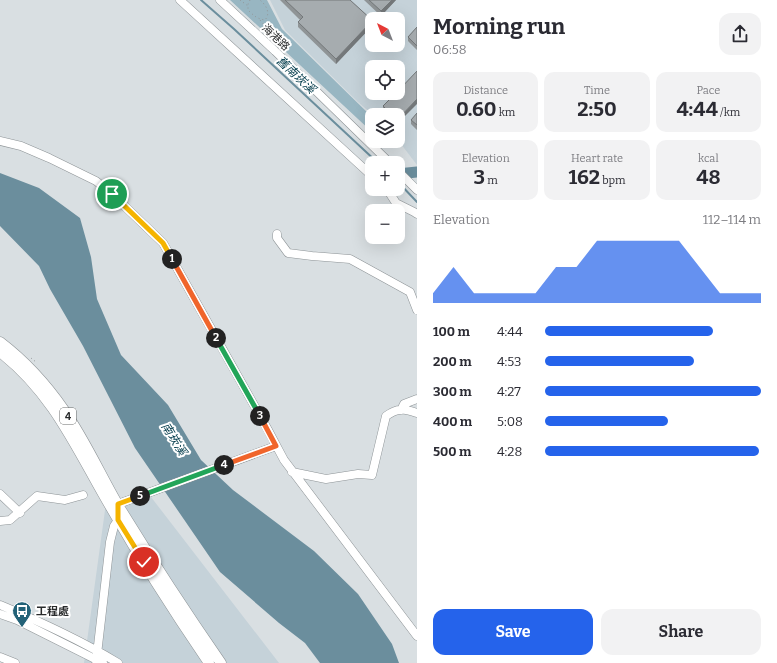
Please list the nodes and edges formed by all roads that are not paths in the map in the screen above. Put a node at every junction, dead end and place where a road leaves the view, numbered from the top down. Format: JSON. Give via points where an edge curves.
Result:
{"nodes":[{"id":1,"x":180,"y":0,"type":"edge"},
{"id":2,"x":220,"y":0,"type":"edge"},
{"id":3,"x":0,"y":141,"type":"edge"},
{"id":4,"x":384,"y":156,"type":"edge"},
{"id":5,"x":365,"y":170,"type":"edge"},
{"id":6,"x":405,"y":178,"type":"edge"},
{"id":7,"x":417,"y":190,"type":"edge"},
{"id":8,"x":392,"y":196,"type":"edge"},
{"id":9,"x":417,"y":214,"type":"edge"},
{"id":10,"x":277,"y":234,"type":"dead end"},
{"id":11,"x":417,"y":310,"type":"edge"},
{"id":12,"x":0,"y":342,"type":"edge"},
{"id":13,"x":0,"y":352,"type":"edge"},
{"id":14,"x":417,"y":399,"type":"edge"},
{"id":15,"x":401,"y":410,"type":"junction"},
{"id":16,"x":417,"y":413,"type":"edge"},
{"id":17,"x":276,"y":446,"type":"junction"},
{"id":18,"x":292,"y":472,"type":"junction"},
{"id":19,"x":0,"y":494,"type":"edge"},
{"id":20,"x":83,"y":496,"type":"dead end"},
{"id":21,"x":114,"y":506,"type":"junction"},
{"id":22,"x":20,"y":512,"type":"junction"},
{"id":23,"x":118,"y":520,"type":"junction"},
{"id":24,"x":0,"y":521,"type":"edge"},
{"id":25,"x":130,"y":540,"type":"junction"},
{"id":26,"x":110,"y":545,"type":"junction"},
{"id":27,"x":0,"y":605,"type":"edge"},
{"id":28,"x":0,"y":614,"type":"edge"},
{"id":29,"x":417,"y":636,"type":"edge"},
{"id":30,"x":96,"y":650,"type":"junction"},
{"id":31,"x":0,"y":657,"type":"edge"},
{"id":32,"x":98,"y":662,"type":"edge"},
{"id":33,"x":15,"y":663,"type":"edge"},
{"id":34,"x":118,"y":663,"type":"edge"},
{"id":35,"x":209,"y":663,"type":"edge"},
{"id":36,"x":221,"y":663,"type":"edge"}],
"edges":[{"from":1,"to":5,"type":"street"},
{"from":2,"to":4,"type":"street","name":"海港路"},
{"from":3,"to":17,"type":"street","via":[[21,146],[96,181],[163,243]]},
{"from":6,"to":7,"type":"street"},
{"from":8,"to":9,"type":"street","via":[[396,203]]},
{"from":10,"to":11,"type":"street","via":[[277,238],[288,252],[350,259],[410,292]]},
{"from":12,"to":21,"type":"main road","number":"4","via":[[25,362],[64,410]]},
{"from":13,"to":21,"type":"main road","number":"4","via":[[34,384],[58,415]]},
{"from":14,"to":15,"type":"street","via":[[404,404]]},
{"from":15,"to":16,"type":"street"},
{"from":15,"to":18,"type":"street","via":[[393,411],[386,416],[372,475],[358,474],[326,479]]},
{"from":17,"to":18,"type":"street"},
{"from":17,"to":21,"type":"street"},
{"from":18,"to":29,"type":"street"},
{"from":19,"to":22,"type":"street"},
{"from":20,"to":22,"type":"street","via":[[65,500],[37,496]]},
{"from":21,"to":23,"type":"main road","number":"4"},
{"from":21,"to":36,"type":"main road","number":"4"},
{"from":22,"to":24,"type":"street","via":[[10,520]]},
{"from":23,"to":25,"type":"main road","number":"4"},
{"from":23,"to":26,"type":"street"},
{"from":25,"to":26,"type":"street","via":[[120,537]]},
{"from":25,"to":35,"type":"main road","number":"4"},
{"from":26,"to":30,"type":"street"},
{"from":27,"to":30,"type":"street","via":[[42,622]]},
{"from":28,"to":32,"type":"street","via":[[17,620]]},
{"from":30,"to":32,"type":"street"},
{"from":30,"to":34,"type":"street"},
{"from":31,"to":33,"type":"street"}]}
